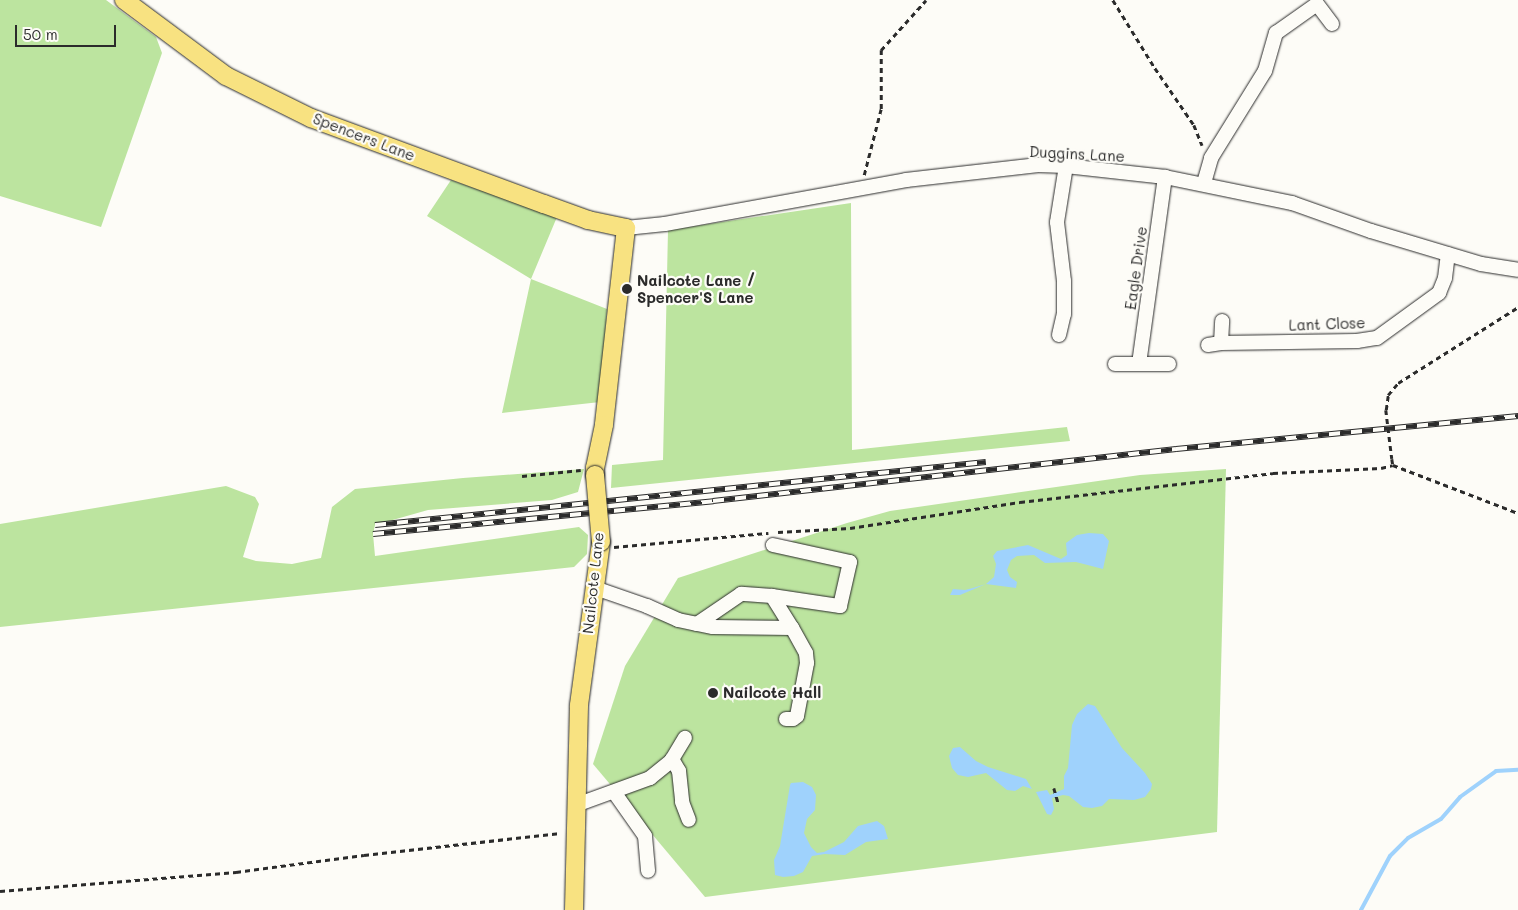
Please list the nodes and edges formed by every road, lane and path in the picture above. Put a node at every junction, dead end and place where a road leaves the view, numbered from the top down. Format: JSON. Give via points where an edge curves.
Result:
{"nodes":[{"id":1,"x":124,"y":0,"type":"edge"},
{"id":2,"x":926,"y":0,"type":"edge"},
{"id":3,"x":1113,"y":0,"type":"edge"},
{"id":4,"x":1332,"y":24,"type":"dead end"},
{"id":5,"x":1203,"y":147,"type":"dead end"},
{"id":6,"x":1066,"y":166,"type":"junction"},
{"id":7,"x":1165,"y":177,"type":"junction"},
{"id":8,"x":1204,"y":184,"type":"junction"},
{"id":9,"x":861,"y":186,"type":"junction"},
{"id":10,"x":626,"y":228,"type":"junction"},
{"id":11,"x":1448,"y":254,"type":"junction"},
{"id":12,"x":1518,"y":270,"type":"edge"},
{"id":13,"x":1518,"y":307,"type":"edge"},
{"id":14,"x":1222,"y":321,"type":"dead end"},
{"id":15,"x":1059,"y":334,"type":"dead end"},
{"id":16,"x":1115,"y":364,"type":"dead end"},
{"id":17,"x":1139,"y":364,"type":"junction"},
{"id":18,"x":1169,"y":364,"type":"dead end"},
{"id":19,"x":1393,"y":465,"type":"junction"},
{"id":20,"x":595,"y":472,"type":"junction"},
{"id":21,"x":522,"y":476,"type":"dead end"},
{"id":22,"x":1518,"y":513,"type":"edge"},
{"id":23,"x":600,"y":545,"type":"junction"},
{"id":24,"x":773,"y":546,"type":"dead end"},
{"id":25,"x":594,"y":588,"type":"junction"},
{"id":26,"x":772,"y":596,"type":"junction"},
{"id":27,"x":696,"y":624,"type":"junction"},
{"id":28,"x":792,"y":628,"type":"junction"},
{"id":29,"x":786,"y":719,"type":"dead end"},
{"id":30,"x":685,"y":738,"type":"dead end"},
{"id":31,"x":672,"y":759,"type":"junction"},
{"id":32,"x":1054,"y":788,"type":"dead end"},
{"id":33,"x":614,"y":792,"type":"junction"},
{"id":34,"x":1058,"y":802,"type":"dead end"},
{"id":35,"x":576,"y":805,"type":"junction"},
{"id":36,"x":689,"y":820,"type":"dead end"},
{"id":37,"x":575,"y":832,"type":"junction"},
{"id":38,"x":648,"y":870,"type":"dead end"},
{"id":39,"x":0,"y":892,"type":"edge"},
{"id":40,"x":574,"y":910,"type":"edge"}],
"edges":[{"from":1,"to":10,"type":"main road","name":"Spencers Lane","via":[[226,76],[312,118],[588,220]]},
{"from":2,"to":9,"type":"path","via":[[881,50],[881,109]]},
{"from":3,"to":5,"type":"path","via":[[1194,125]]},
{"from":4,"to":8,"type":"street","via":[[1317,4],[1276,33],[1265,71],[1211,158]]},
{"from":6,"to":7,"type":"street","name":"Duggins Lane"},
{"from":6,"to":9,"type":"street","name":"Duggins Lane","via":[[1038,165]]},
{"from":6,"to":15,"type":"street","via":[[1057,222],[1064,281],[1064,314]]},
{"from":7,"to":8,"type":"street","name":"Duggins Lane"},
{"from":7,"to":17,"type":"street","name":"Eagle Drive"},
{"from":8,"to":11,"type":"street","name":"Duggins Lane","via":[[1292,203]]},
{"from":9,"to":10,"type":"street","name":"Duggins Lane","via":[[665,224]]},
{"from":10,"to":20,"type":"main road","name":"Nailcote Lane","via":[[604,425]]},
{"from":11,"to":12,"type":"street","name":"Duggins Lane"},
{"from":11,"to":14,"type":"street","name":"Lant Close","via":[[1439,293],[1378,338],[1215,344]]},
{"from":13,"to":19,"type":"path","bridge":true,"via":[[1398,383],[1388,395],[1386,410]]},
{"from":16,"to":17,"type":"street"},
{"from":17,"to":18,"type":"street"},
{"from":19,"to":22,"type":"path"},
{"from":19,"to":23,"type":"path","via":[[1273,473],[1030,501],[850,528]]},
{"from":20,"to":21,"type":"path"},
{"from":20,"to":23,"type":"main road","name":"Nailcote Lane","bridge":true},
{"from":23,"to":25,"type":"main road","name":"Nailcote Lane"},
{"from":24,"to":26,"type":"street","via":[[850,562],[840,606]]},
{"from":25,"to":27,"type":"street"},
{"from":25,"to":35,"type":"main road","name":"Nailcote Lane","via":[[579,705]]},
{"from":26,"to":27,"type":"street","via":[[741,594]]},
{"from":26,"to":28,"type":"street"},
{"from":27,"to":28,"type":"street"},
{"from":28,"to":29,"type":"street","via":[[806,653],[807,663],[797,716]]},
{"from":30,"to":31,"type":"street"},
{"from":31,"to":33,"type":"street","via":[[650,778]]},
{"from":31,"to":36,"type":"street","via":[[679,771],[682,802]]},
{"from":32,"to":34,"type":"path"},
{"from":33,"to":35,"type":"street"},
{"from":33,"to":38,"type":"street","via":[[644,836]]},
{"from":35,"to":37,"type":"main road","name":"Nailcote Lane"},
{"from":37,"to":39,"type":"path","via":[[236,872]]},
{"from":37,"to":40,"type":"main road","name":"Nailcote Lane"}]}
